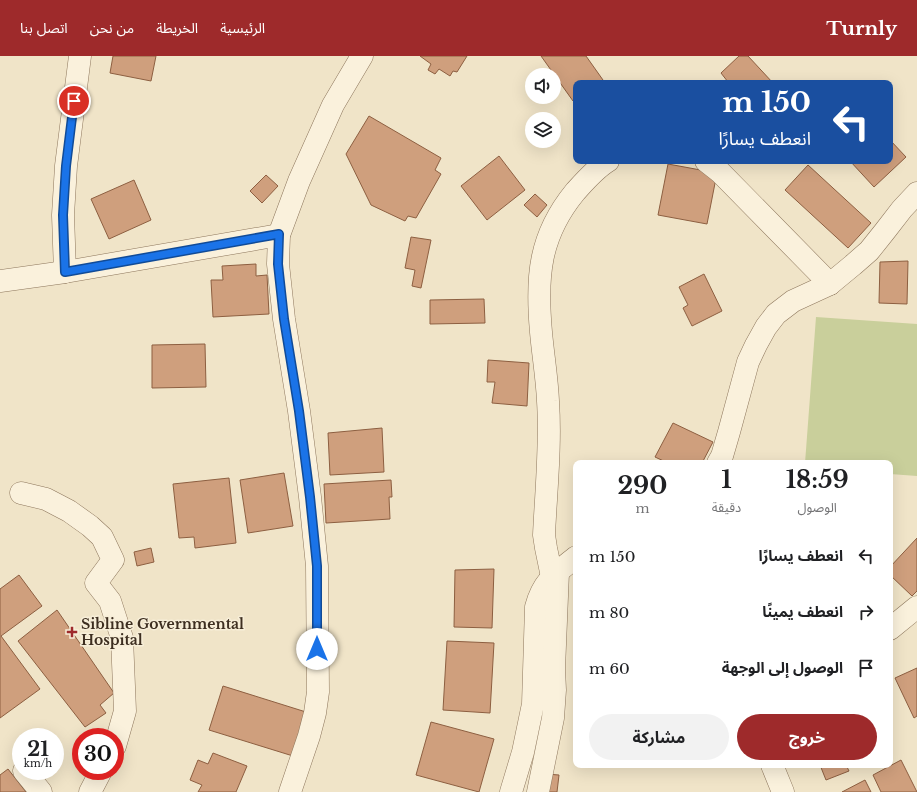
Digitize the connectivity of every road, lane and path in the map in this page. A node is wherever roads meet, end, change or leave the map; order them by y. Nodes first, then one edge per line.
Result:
1 (80, 56) edge
2 (362, 56) edge
3 (603, 164) edge
4 (710, 164) edge
5 (917, 193) edge
6 (279, 234) junction
7 (65, 272) junction
8 (0, 281) edge
9 (830, 284) junction
10 (720, 460) edge
11 (21, 492) dead end
12 (573, 559) edge
13 (555, 574) junction
14 (917, 607) edge
15 (893, 627) edge
16 (120, 728) edge
17 (773, 768) edge
18 (31, 780) edge
19 (97, 780) edge
20 (41, 792) edge
21 (90, 792) edge
22 (290, 792) edge
23 (511, 792) edge
24 (538, 792) edge
25 (784, 792) edge

1 - 7 street
2 - 6 street
3 - 13 street
4 - 9 street
5 - 9 street
6 - 7 street
6 - 22 street
7 - 8 street
9 - 10 street
11 - 16 street
12 - 13 street
13 - 23 street
13 - 24 street
14 - 15 street
17 - 25 street
18 - 20 street
19 - 21 street

